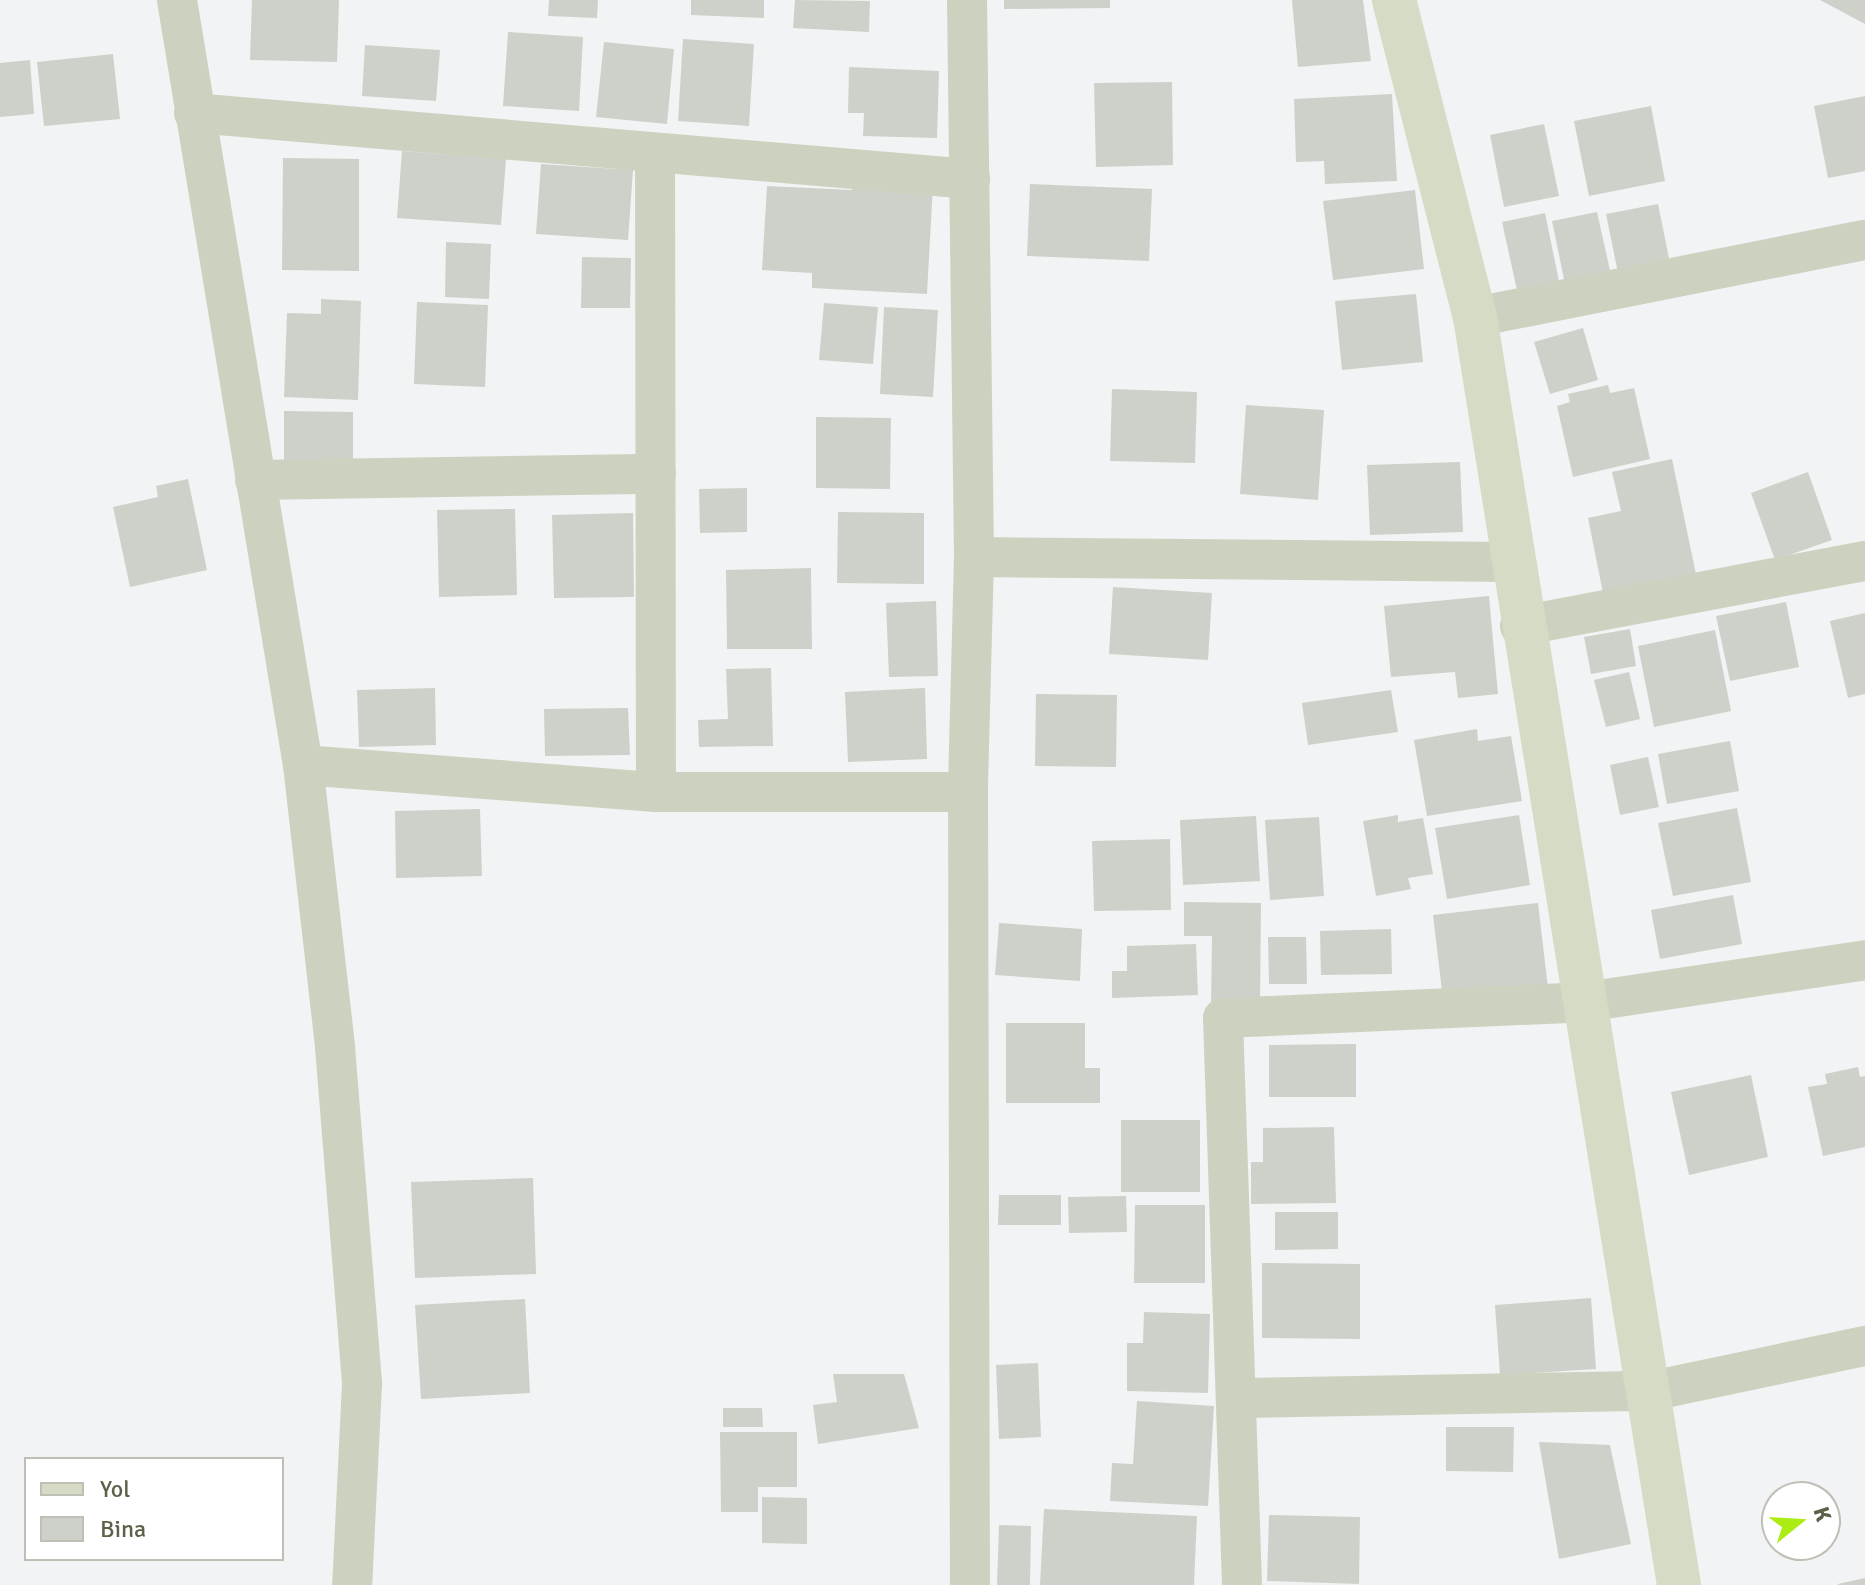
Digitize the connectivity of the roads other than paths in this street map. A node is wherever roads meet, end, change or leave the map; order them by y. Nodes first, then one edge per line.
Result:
1 (177, 0) edge
2 (967, 0) edge
3 (1394, 0) edge
4 (194, 113) junction
5 (655, 153) junction
6 (970, 179) junction
7 (1865, 240) edge
8 (1475, 317) junction
9 (656, 474) junction
10 (255, 480) junction
11 (974, 557) junction
12 (1865, 561) edge
13 (1511, 562) junction
14 (1520, 626) junction
15 (303, 765) junction
16 (656, 792) junction
17 (968, 792) junction
18 (1865, 960) edge
19 (1585, 1002) junction
20 (1865, 1346) edge
21 (1651, 1391) junction
22 (1238, 1398) junction
23 (352, 1585) edge
24 (970, 1585) edge
25 (1242, 1585) edge
26 (1679, 1585) edge

1 - 4 street
2 - 6 street
3 - 8 street
4 - 5 street
4 - 10 street
5 - 6 street
5 - 9 street
6 - 11 street
7 - 8 street
8 - 13 street
9 - 10 street
9 - 16 street
10 - 15 street
11 - 13 street
11 - 17 street
12 - 14 street
13 - 14 street
14 - 19 street
15 - 16 street
15 - 23 street
16 - 17 street
17 - 24 street
18 - 19 street
19 - 21 street
19 - 22 street
20 - 21 street
21 - 22 street
21 - 26 street
22 - 25 street

